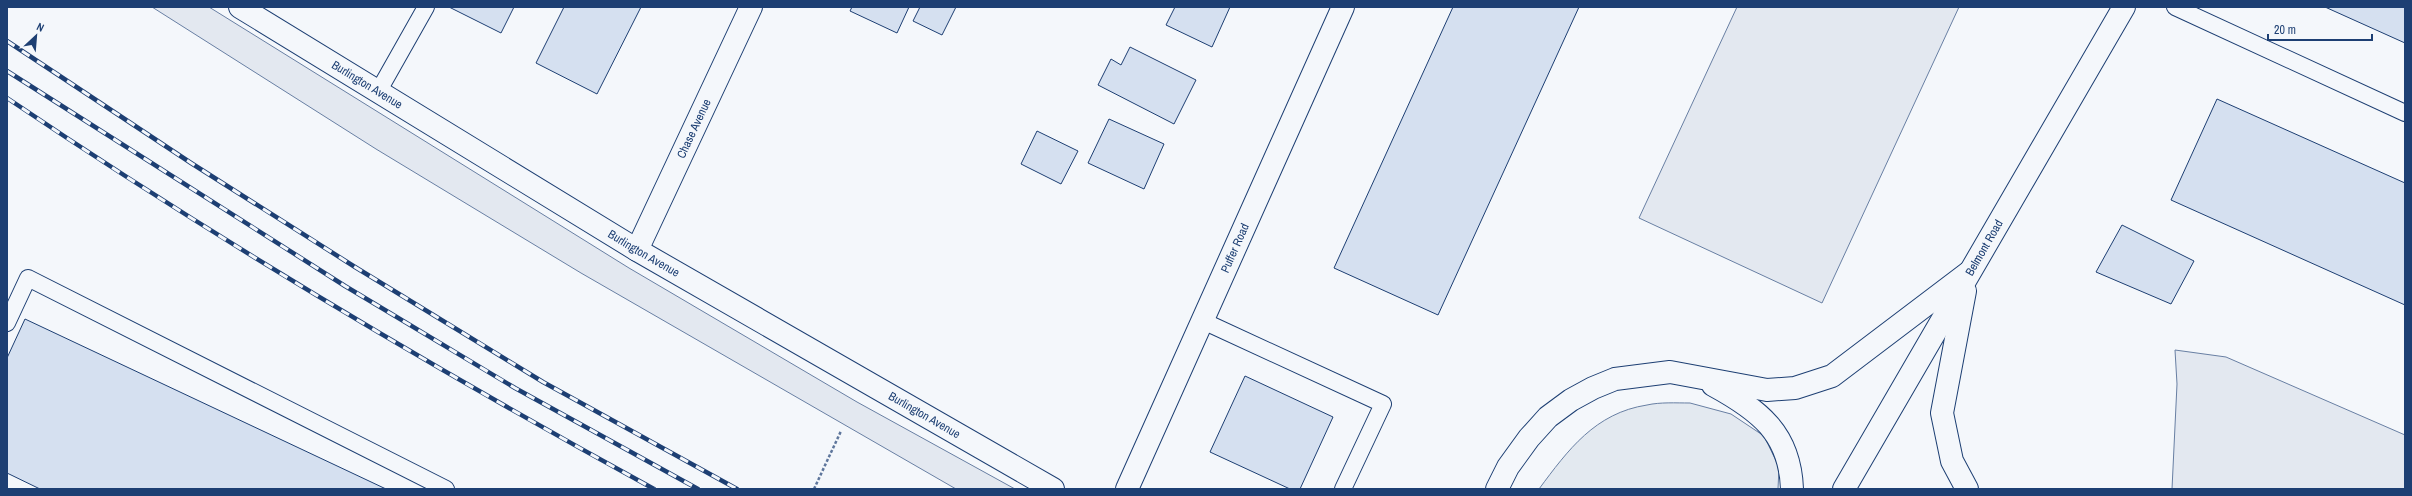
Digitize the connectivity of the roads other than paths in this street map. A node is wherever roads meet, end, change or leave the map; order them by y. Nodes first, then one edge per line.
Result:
1 (240, 7) edge
2 (426, 7) edge
3 (751, 7) edge
4 (1343, 7) edge
5 (2124, 7) edge
6 (2175, 7) edge
7 (378, 92) junction
8 (2405, 113) edge
9 (637, 250) junction
10 (1968, 273) junction
11 (1202, 321) junction
12 (7, 323) edge
13 (1700, 378) junction
14 (420, 483) edge
15 (446, 489) edge
16 (1053, 489) edge
17 (1127, 489) edge
18 (1343, 489) edge
19 (1497, 489) edge
20 (1792, 489) edge
21 (1844, 489) edge
22 (1967, 489) edge

1 - 7 street, Burlington Avenue
2 - 7 lane
3 - 9 street, Chase Avenue
4 - 11 street, Puffer Road
5 - 10 street, Belmont Road
6 - 8 lane
7 - 9 street, Burlington Avenue
9 - 16 street, Burlington Avenue
10 - 13 street
10 - 21 street, Belmont Road
10 - 22 street
11 - 17 street, Puffer Road
11 - 18 lane
12 - 14 lane
13 - 19 street
13 - 20 street
14 - 15 lane

